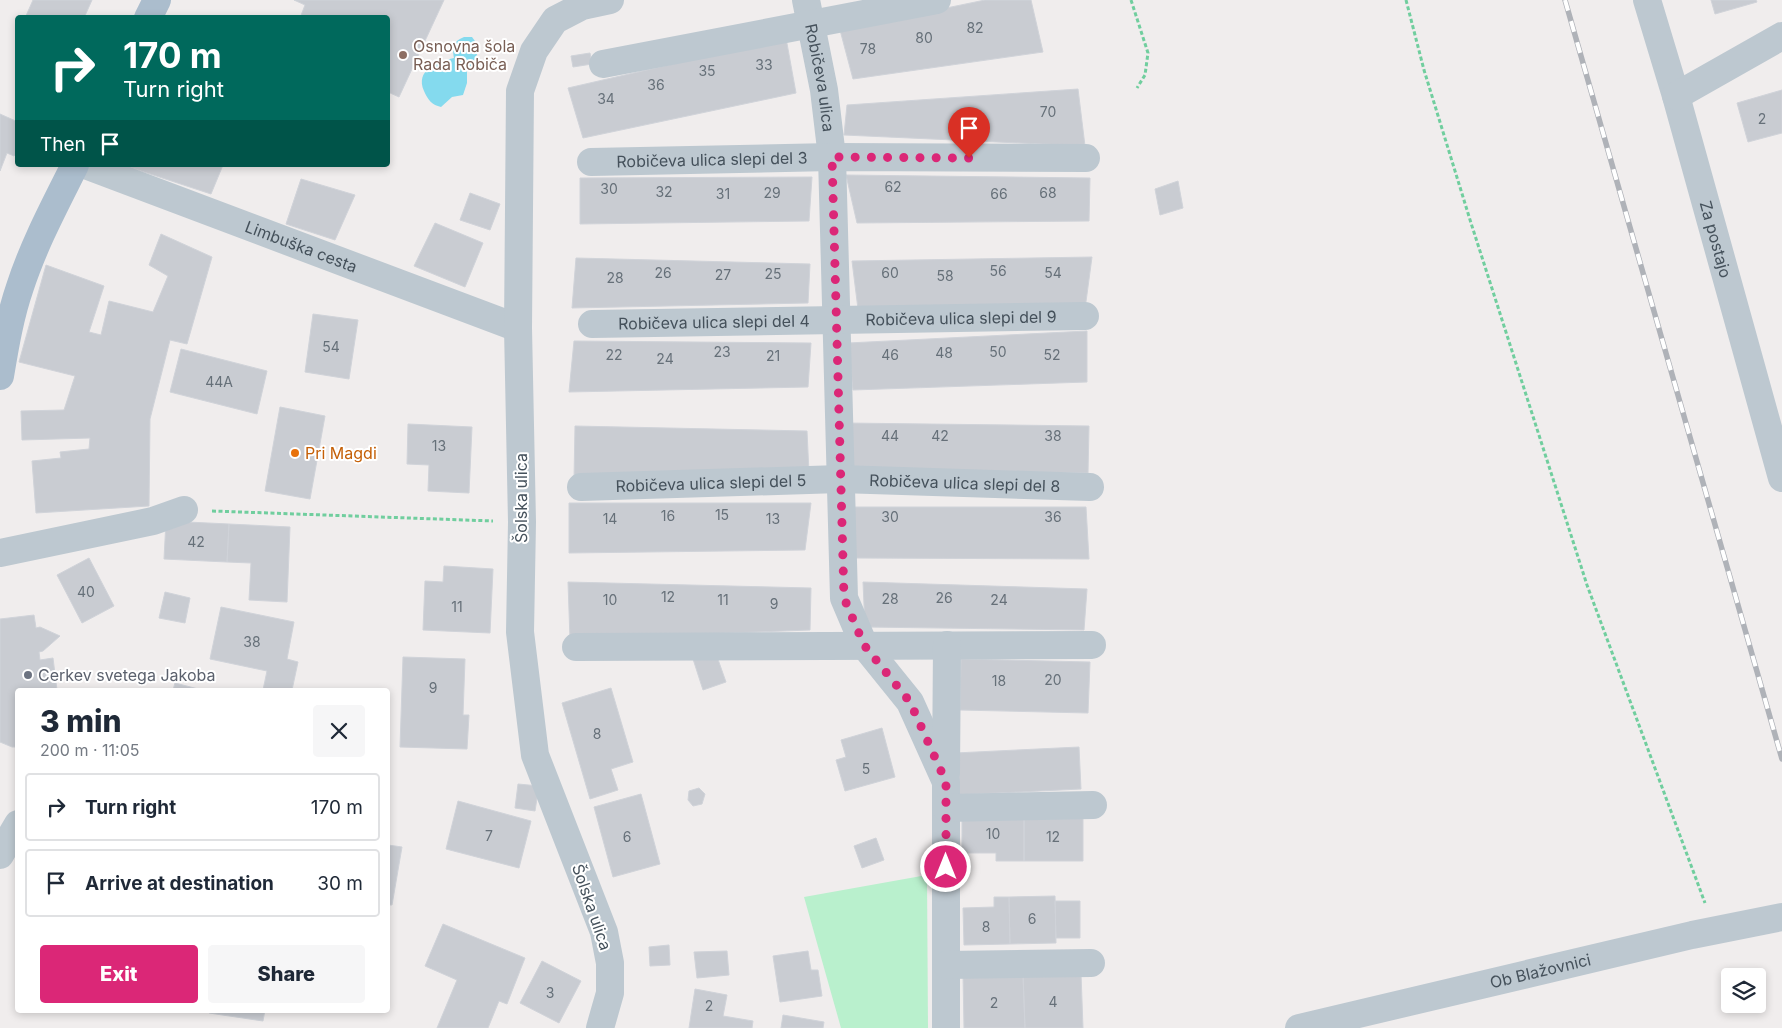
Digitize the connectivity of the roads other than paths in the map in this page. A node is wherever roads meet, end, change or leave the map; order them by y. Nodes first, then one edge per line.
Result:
1 (157, 0) edge
2 (610, 0) edge
3 (937, 0) edge
4 (1647, 0) edge
5 (808, 12) edge
6 (150, 15) edge
7 (1782, 36) edge
8 (603, 64) dead end
9 (1676, 96) junction
10 (832, 157) junction
11 (1086, 158) dead end
12 (591, 162) dead end
13 (74, 167) edge
14 (90, 167) edge
15 (1085, 316) dead end
16 (836, 320) junction
17 (592, 324) dead end
18 (518, 328) junction
19 (3, 338) edge
20 (0, 376) edge
21 (1782, 478) edge
22 (840, 479) junction
23 (581, 487) dead end
24 (1090, 487) dead end
25 (184, 510) road end
26 (0, 553) edge
27 (864, 645) junction
28 (947, 645) junction
29 (1092, 645) dead end
30 (576, 647) dead end
31 (946, 795) junction
32 (1093, 805) dead end
33 (15, 829) edge
34 (0, 855) edge
35 (1782, 917) edge
36 (1091, 963) dead end
37 (947, 965) junction
38 (600, 1028) edge
39 (946, 1028) edge
40 (1299, 1028) edge

1 - 6 main road
2 - 18 street, Šolska ulica
3 - 5 street
4 - 9 street, Za postajo
5 - 8 street
5 - 10 street, Robičeva ulica
7 - 9 street
9 - 21 street, Za postajo
10 - 11 street, Robičeva ulica slepi del 3
10 - 12 street, Robičeva ulica slepi del 3
10 - 16 street, Robičeva ulica
13 - 19 main road
14 - 18 street, Limbuška cesta
15 - 16 street, Robičeva ulica slepi del 9
16 - 17 street, Robičeva ulica slepi del 4
16 - 22 street, Robičeva ulica
18 - 38 street, Šolska ulica
19 - 20 main road
22 - 23 street, Robičeva ulica slepi del 5
22 - 24 street, Robičeva ulica slepi del 8
22 - 27 street, Robičeva ulica
25 - 26 street
27 - 28 street
27 - 30 street
27 - 31 street, Robičeva ulica
28 - 29 street
28 - 31 street
31 - 32 street
31 - 37 street, Robičeva ulica
33 - 34 street
35 - 40 street, Ob Blažovnici
36 - 37 street
37 - 39 street, Robičeva ulica

